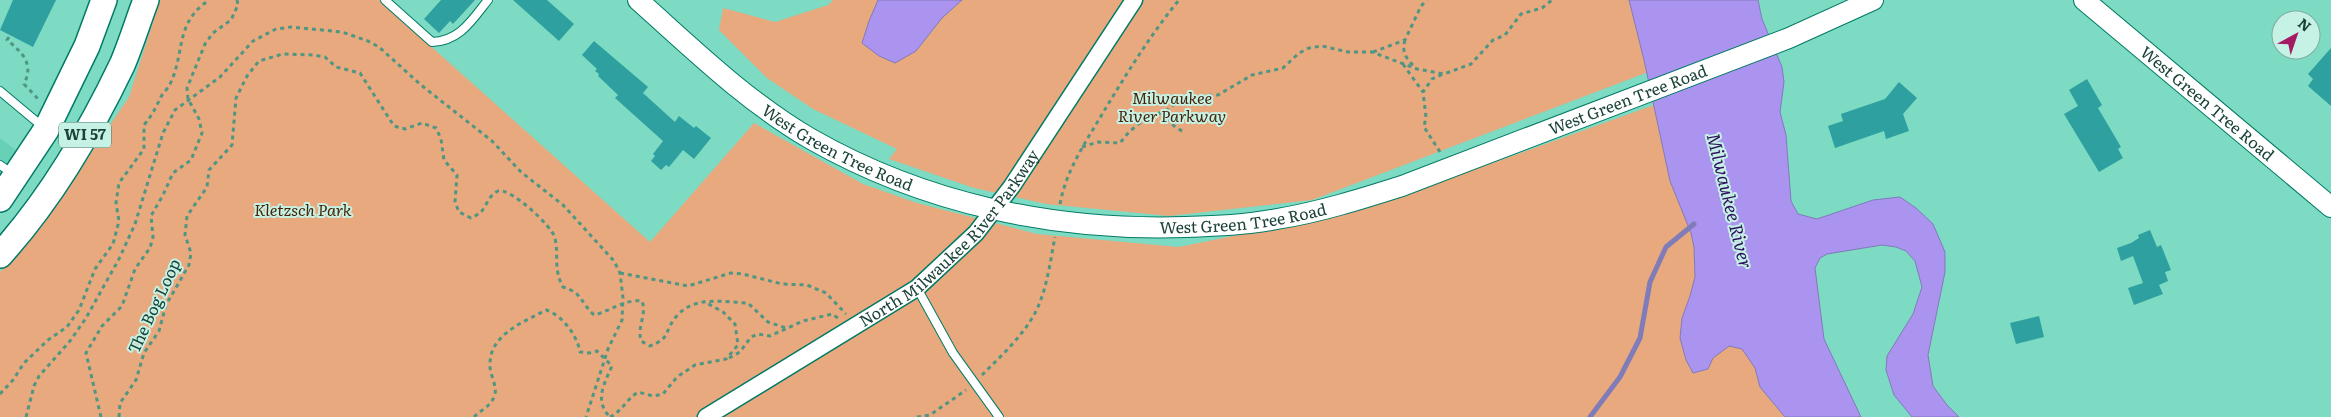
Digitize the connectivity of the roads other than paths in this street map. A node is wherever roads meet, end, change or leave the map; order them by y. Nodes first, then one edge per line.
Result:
1 (104, 0) edge
2 (146, 0) edge
3 (385, 0) edge
4 (488, 0) edge
5 (638, 0) edge
6 (1134, 0) edge
7 (1873, 0) edge
8 (2084, 0) edge
9 (0, 91) edge
10 (46, 130) junction
11 (8, 171) edge
12 (0, 199) edge
13 (2331, 207) edge
14 (995, 210) junction
15 (0, 255) edge
16 (917, 288) junction
17 (706, 417) edge
18 (999, 417) edge

1 - 10 main road, WI 57
2 - 15 main road, WI 57
3 - 4 lane
5 - 14 street, West Green Tree Road
6 - 14 street, North Milwaukee River Parkway
7 - 14 street, West Green Tree Road
8 - 13 street, West Green Tree Road
9 - 10 lane
10 - 11 main road, WI 57
11 - 12 main road, WI 57
14 - 16 street, North Milwaukee River Parkway
16 - 17 street, North Milwaukee River Parkway
16 - 18 lane

